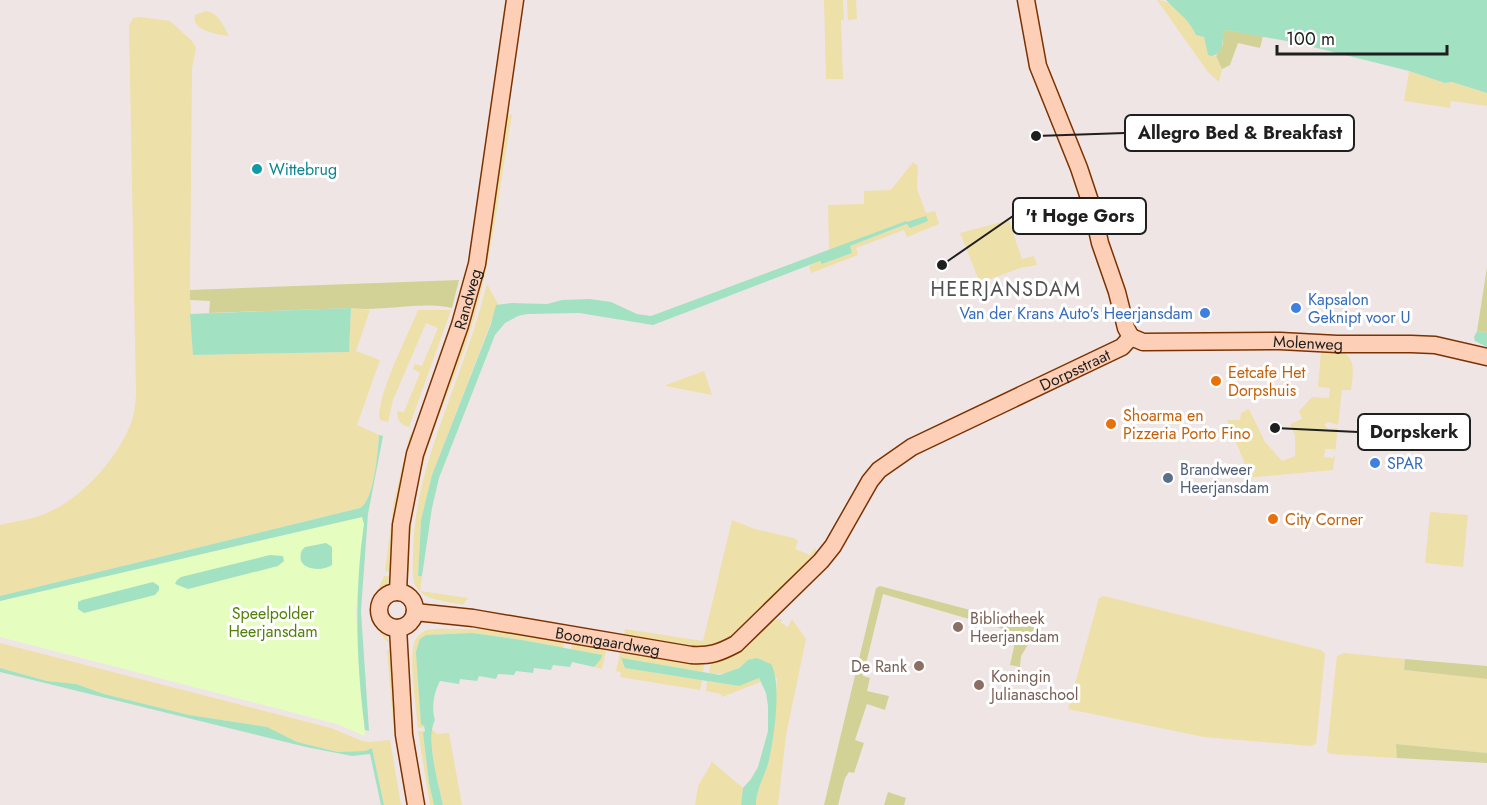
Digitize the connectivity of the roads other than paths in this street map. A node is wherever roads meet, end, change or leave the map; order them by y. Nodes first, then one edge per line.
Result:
1 (515, 0) edge
2 (1026, 0) edge
3 (1131, 337) junction
4 (1487, 357) edge
5 (398, 592) junction
6 (782, 600) joint
7 (415, 612) junction
8 (398, 628) junction
9 (416, 805) edge

1 - 5 main road, Randweg
2 - 3 main road
3 - 4 main road, Molenweg
3 - 6 main road, Dorpsstraat
5 - 7 main road
5 - 8 main road
6 - 7 main road, Boomgaardweg
7 - 8 main road
8 - 9 main road

